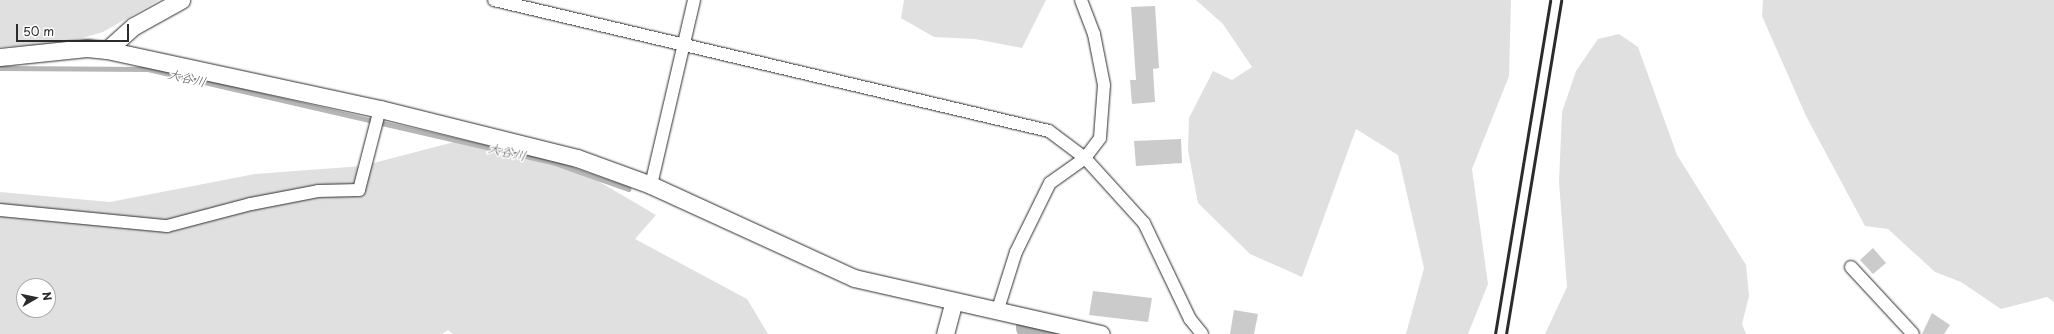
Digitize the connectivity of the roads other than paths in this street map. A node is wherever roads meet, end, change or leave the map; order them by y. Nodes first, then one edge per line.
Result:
1 (181, 0) edge
2 (494, 0) edge
3 (694, 0) edge
4 (1081, 0) edge
5 (682, 44) junction
6 (107, 50) junction
7 (0, 57) edge
8 (380, 109) junction
9 (1085, 158) junction
10 (651, 185) junction
11 (0, 210) edge
12 (1851, 267) dead end
13 (954, 301) junction
14 (998, 309) junction
15 (945, 334) edge
16 (1101, 334) edge
17 (1202, 334) edge
18 (1913, 334) edge

1 - 6 street
2 - 5 street
3 - 5 street
4 - 9 street
5 - 9 street
5 - 10 street
6 - 7 street
6 - 8 street
8 - 10 street
8 - 11 street
9 - 14 street
9 - 17 street
10 - 13 street
12 - 18 street
13 - 14 street
13 - 15 street
14 - 16 street

